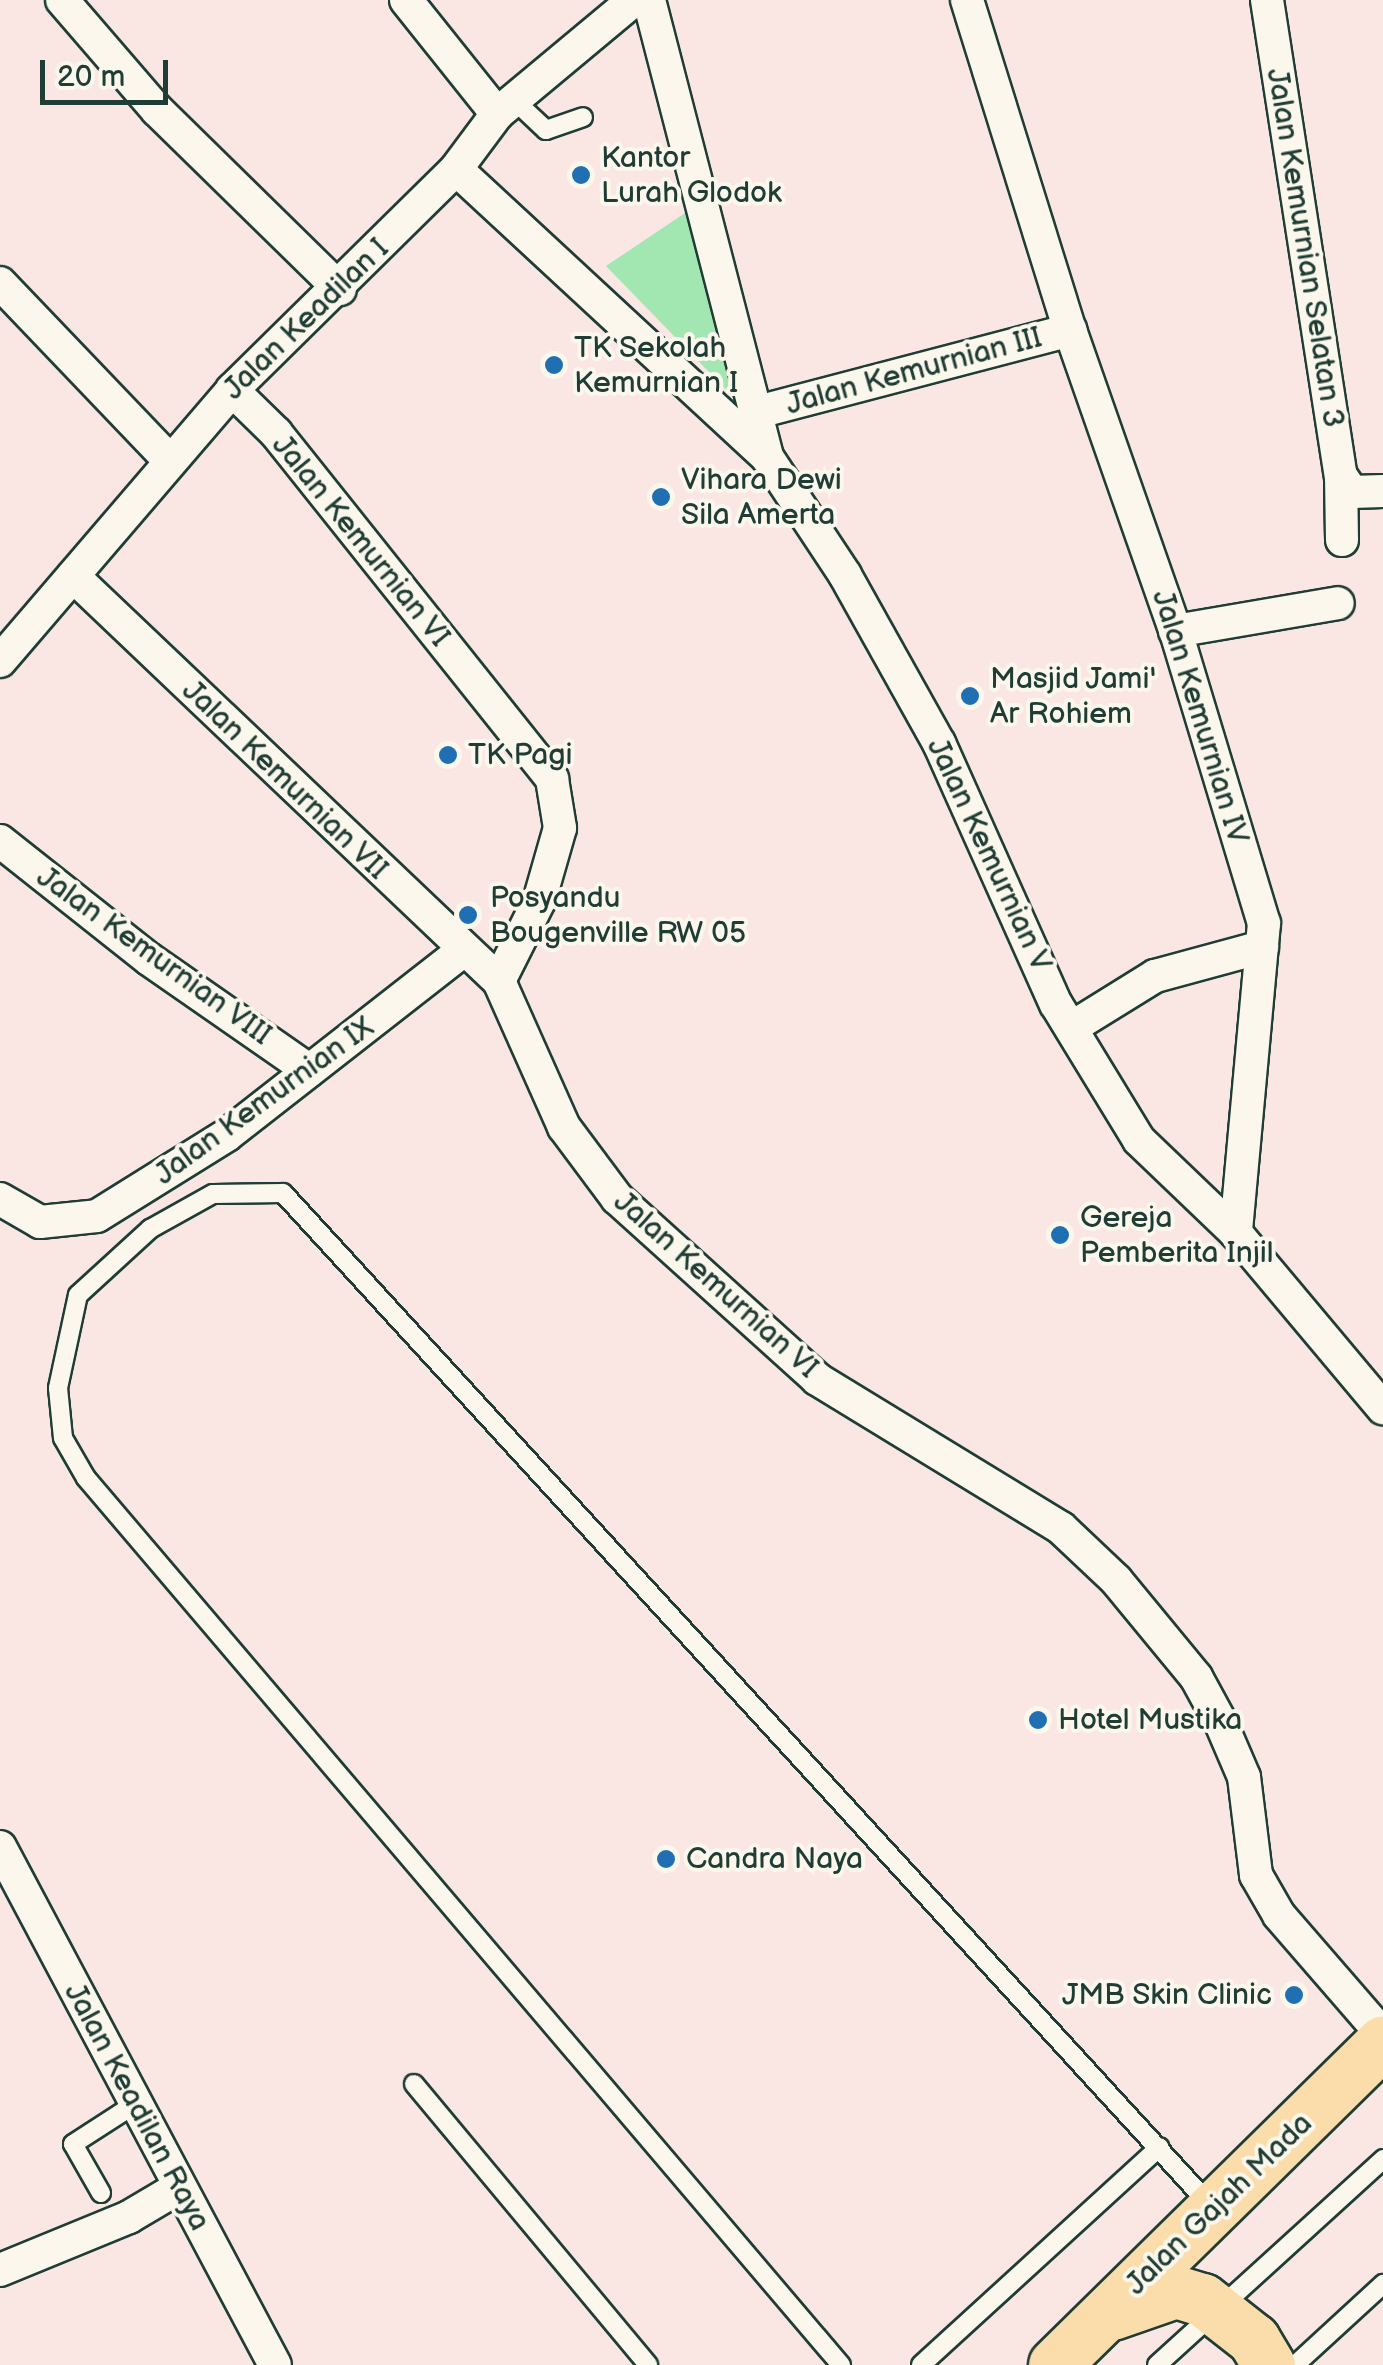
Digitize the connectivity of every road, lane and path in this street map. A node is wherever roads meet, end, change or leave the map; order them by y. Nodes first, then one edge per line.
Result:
1 (62, 0) edge
2 (406, 0) edge
3 (634, 0) edge
4 (650, 0) edge
5 (966, 0) edge
6 (1267, 0) edge
7 (505, 107) junction
8 (583, 117) dead end
9 (456, 169) junction
10 (0, 283) edge
11 (340, 290) junction
12 (1070, 330) junction
13 (232, 390) junction
14 (758, 412) junction
15 (767, 457) junction
16 (167, 458) junction
17 (1359, 486) edge
18 (1342, 540) dead end
19 (73, 576) junction
20 (1338, 603) dead end
21 (1175, 631) junction
22 (0, 661) edge
23 (0, 841) edge
24 (1262, 947) junction
25 (461, 952) junction
26 (499, 981) junction
27 (1071, 1028) junction
28 (309, 1070) junction
29 (0, 1199) edge
30 (1236, 1233) junction
31 (1383, 1408) edge
32 (0, 1848) edge
33 (1383, 2034) edge
34 (1383, 2043) edge
35 (414, 2084) dead end
36 (134, 2104) junction
37 (1160, 2148) junction
38 (1383, 2159) edge
39 (178, 2188) junction
40 (101, 2193) dead end
41 (1214, 2209) junction
42 (0, 2270) edge
43 (1383, 2284) edge
44 (1217, 2308) junction
45 (1098, 2322) junction
46 (275, 2365) edge
47 (648, 2365) edge
48 (841, 2365) edge
49 (921, 2365) edge
50 (1055, 2365) edge
51 (1157, 2365) edge
52 (1269, 2365) edge
53 (1295, 2365) edge

1 - 11 street
2 - 7 street
3 - 7 street, Jalan Keadilan I
4 - 14 street, Jalan Kemurnian V
5 - 12 street, Jalan Kemurnian IV
6 - 17 street, Jalan Kemurnian Selatan 3
7 - 8 lane
7 - 9 street, Jalan Keadilan I
9 - 11 street, Jalan Keadilan I
9 - 15 street, Jalan Kemurnian V
10 - 16 street
11 - 13 street, Jalan Keadilan I
12 - 14 street, Jalan Kemurnian III
12 - 21 street, Jalan Kemurnian IV
13 - 16 street, Jalan Keadilan I
13 - 26 street, Jalan Kemurnian VI
14 - 15 street, Jalan Kemurnian V
15 - 27 street, Jalan Kemurnian V
16 - 19 street, Jalan Keadilan I
17 - 18 street, Jalan Kemurnian Selatan 3
19 - 22 street, Jalan Keadilan I
19 - 25 street, Jalan Kemurnian VII
20 - 21 street
21 - 24 street, Jalan Kemurnian IV
23 - 28 street, Jalan Kemurnian VIII
24 - 27 street
24 - 30 street, Jalan Kemurnian IV
25 - 26 street, Jalan Kemurnian VII
25 - 28 street, Jalan Kemurnian IX
26 - 33 street, Jalan Kemurnian VI
27 - 30 street, Jalan Kemurnian V
28 - 29 street, Jalan Kemurnian IX
30 - 31 street
32 - 36 street, Jalan Keadilan Raya
34 - 41 main road, Jalan Gajah Mada
35 - 47 lane
36 - 39 street, Jalan Keadilan Raya
36 - 40 lane
37 - 41 lane
37 - 48 lane
37 - 49 lane
38 - 44 lane
39 - 42 street
39 - 46 street, Jalan Keadilan Raya
41 - 45 main road, Jalan Gajah Mada
43 - 53 lane
44 - 45 main road
44 - 51 lane
44 - 52 main road
45 - 50 main road, Jalan Gajah Mada

